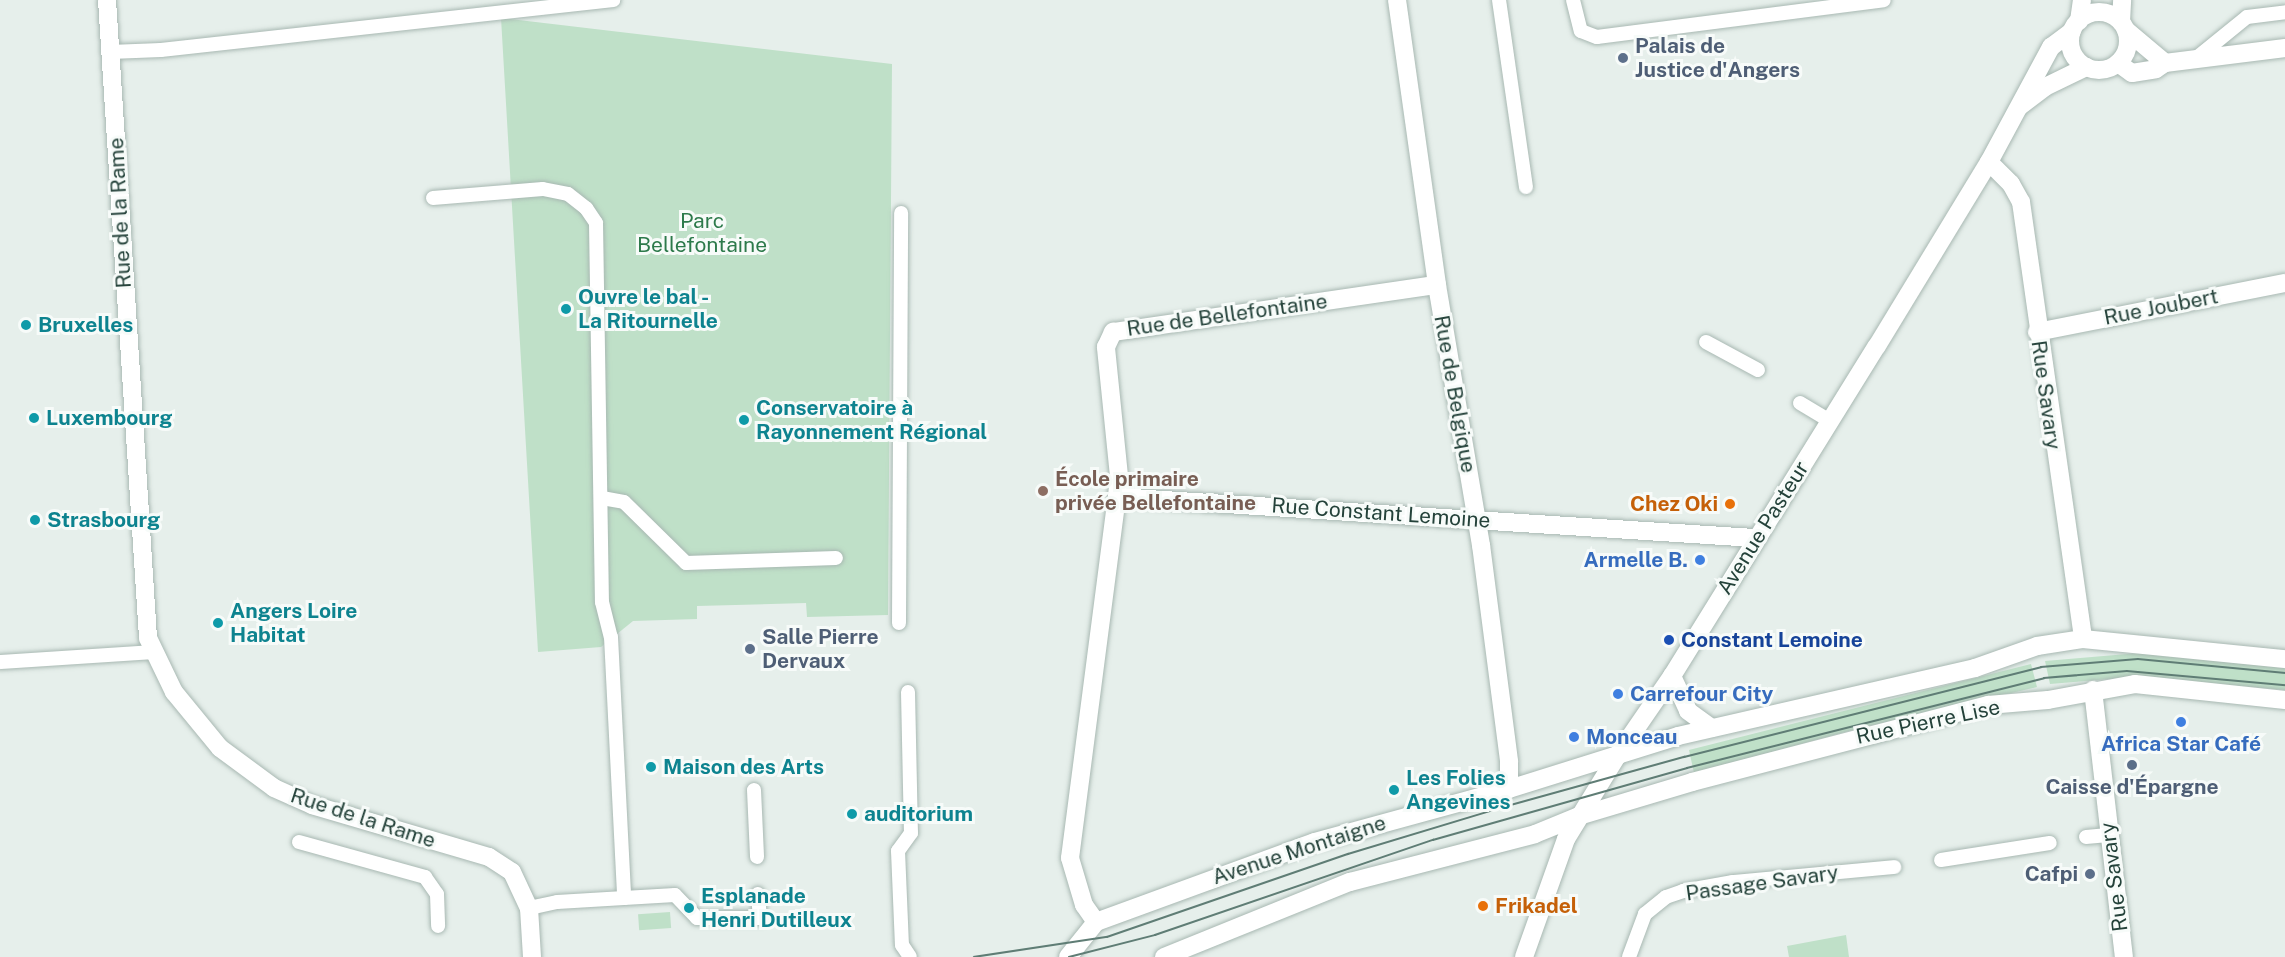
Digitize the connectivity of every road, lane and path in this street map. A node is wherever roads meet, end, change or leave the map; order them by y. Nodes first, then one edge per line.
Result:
1 (107, 0) edge
2 (613, 0) edge
3 (1397, 0) edge
4 (1499, 0) edge
5 (1573, 0) edge
6 (1884, 0) edge
7 (2082, 0) edge
8 (2122, 0) edge
9 (2285, 12) edge
10 (2075, 26) junction
11 (2124, 26) junction
12 (2285, 48) edge
13 (110, 52) junction
14 (2194, 60) junction
15 (2118, 63) junction
16 (2165, 63) junction
17 (2086, 67) junction
18 (2020, 106) junction
19 (1989, 162) junction
20 (1526, 187) dead end
21 (434, 198) dead end
22 (901, 213) dead end
23 (2285, 283) edge
24 (1437, 285) junction
25 (2037, 332) junction
26 (1706, 342) dead end
27 (1758, 370) dead end
28 (1800, 404) dead end
29 (1830, 421) junction
30 (1117, 497) junction
31 (602, 498) junction
32 (1476, 519) junction
33 (1755, 538) junction
34 (836, 558) dead end
35 (899, 623) dead end
36 (2083, 639) junction
37 (154, 652) junction
38 (2285, 659) edge
39 (0, 662) edge
40 (1672, 676) junction
41 (2093, 690) junction
42 (908, 692) dead end
43 (2285, 700) edge
44 (1711, 728) junction
45 (1617, 756) junction
46 (1509, 789) junction
47 (754, 790) dead end
48 (1579, 816) junction
49 (2108, 835) junction
50 (2086, 837) dead end
51 (299, 842) dead end
52 (2050, 843) dead end
53 (757, 857) dead end
54 (1941, 860) dead end
55 (1894, 867) dead end
56 (758, 894) dead end
57 (624, 898) junction
58 (530, 908) junction
59 (1096, 922) junction
60 (438, 926) dead end
61 (532, 957) edge
62 (910, 957) edge
63 (1068, 957) edge
64 (1164, 957) edge
65 (1524, 957) edge
66 (1629, 957) edge
67 (2124, 957) edge

1 - 13 street, Rue de la Rame
2 - 13 lane
3 - 24 street, Rue de Belgique
4 - 20 lane
5 - 6 lane
7 - 10 street
8 - 11 street
9 - 14 lane
10 - 11 street
10 - 17 street
10 - 18 street, Avenue Pasteur
11 - 15 street
11 - 16 street
12 - 14 street
13 - 37 street, Rue de la Rame
14 - 16 street
15 - 16 street
15 - 17 street
17 - 18 street, Avenue Pasteur
18 - 19 street, Avenue Pasteur
19 - 25 street, Rue Savary
19 - 29 street, Avenue Pasteur
21 - 31 lane
22 - 35 lane
23 - 25 street, Rue Joubert
24 - 30 street, Rue de Bellefontaine
24 - 32 street, Rue de Belgique
25 - 36 street, Rue Savary
26 - 27 lane
28 - 29 lane
29 - 33 street, Avenue Pasteur
30 - 32 street, Rue Constant Lemoine
30 - 59 street
31 - 34 lane
31 - 57 lane
32 - 33 street, Rue Constant Lemoine
32 - 46 street, Rue de Belgique
33 - 40 street, Avenue Pasteur
36 - 38 street, Rue Pierre Lise
36 - 44 street, Rue Pierre Lise
37 - 39 lane
37 - 58 street, Rue de la Rame
40 - 44 street
40 - 45 street, Avenue Pasteur
41 - 43 street, Rue Pierre Lise
41 - 48 street, Rue Pierre Lise
41 - 49 street, Rue Savary
42 - 62 lane
44 - 45 street, Rue Pierre Lise
45 - 46 street, Avenue Montaigne
45 - 48 street, Avenue Pasteur
46 - 59 street, Avenue Montaigne
47 - 53 lane
48 - 64 street
48 - 65 street, Avenue Pasteur
49 - 50 lane
49 - 67 street, Rue Savary
51 - 60 lane
52 - 54 lane
55 - 66 lane, Passage Savary
56 - 57 lane
57 - 58 lane
58 - 61 street, Rue de la Rame
59 - 63 street

